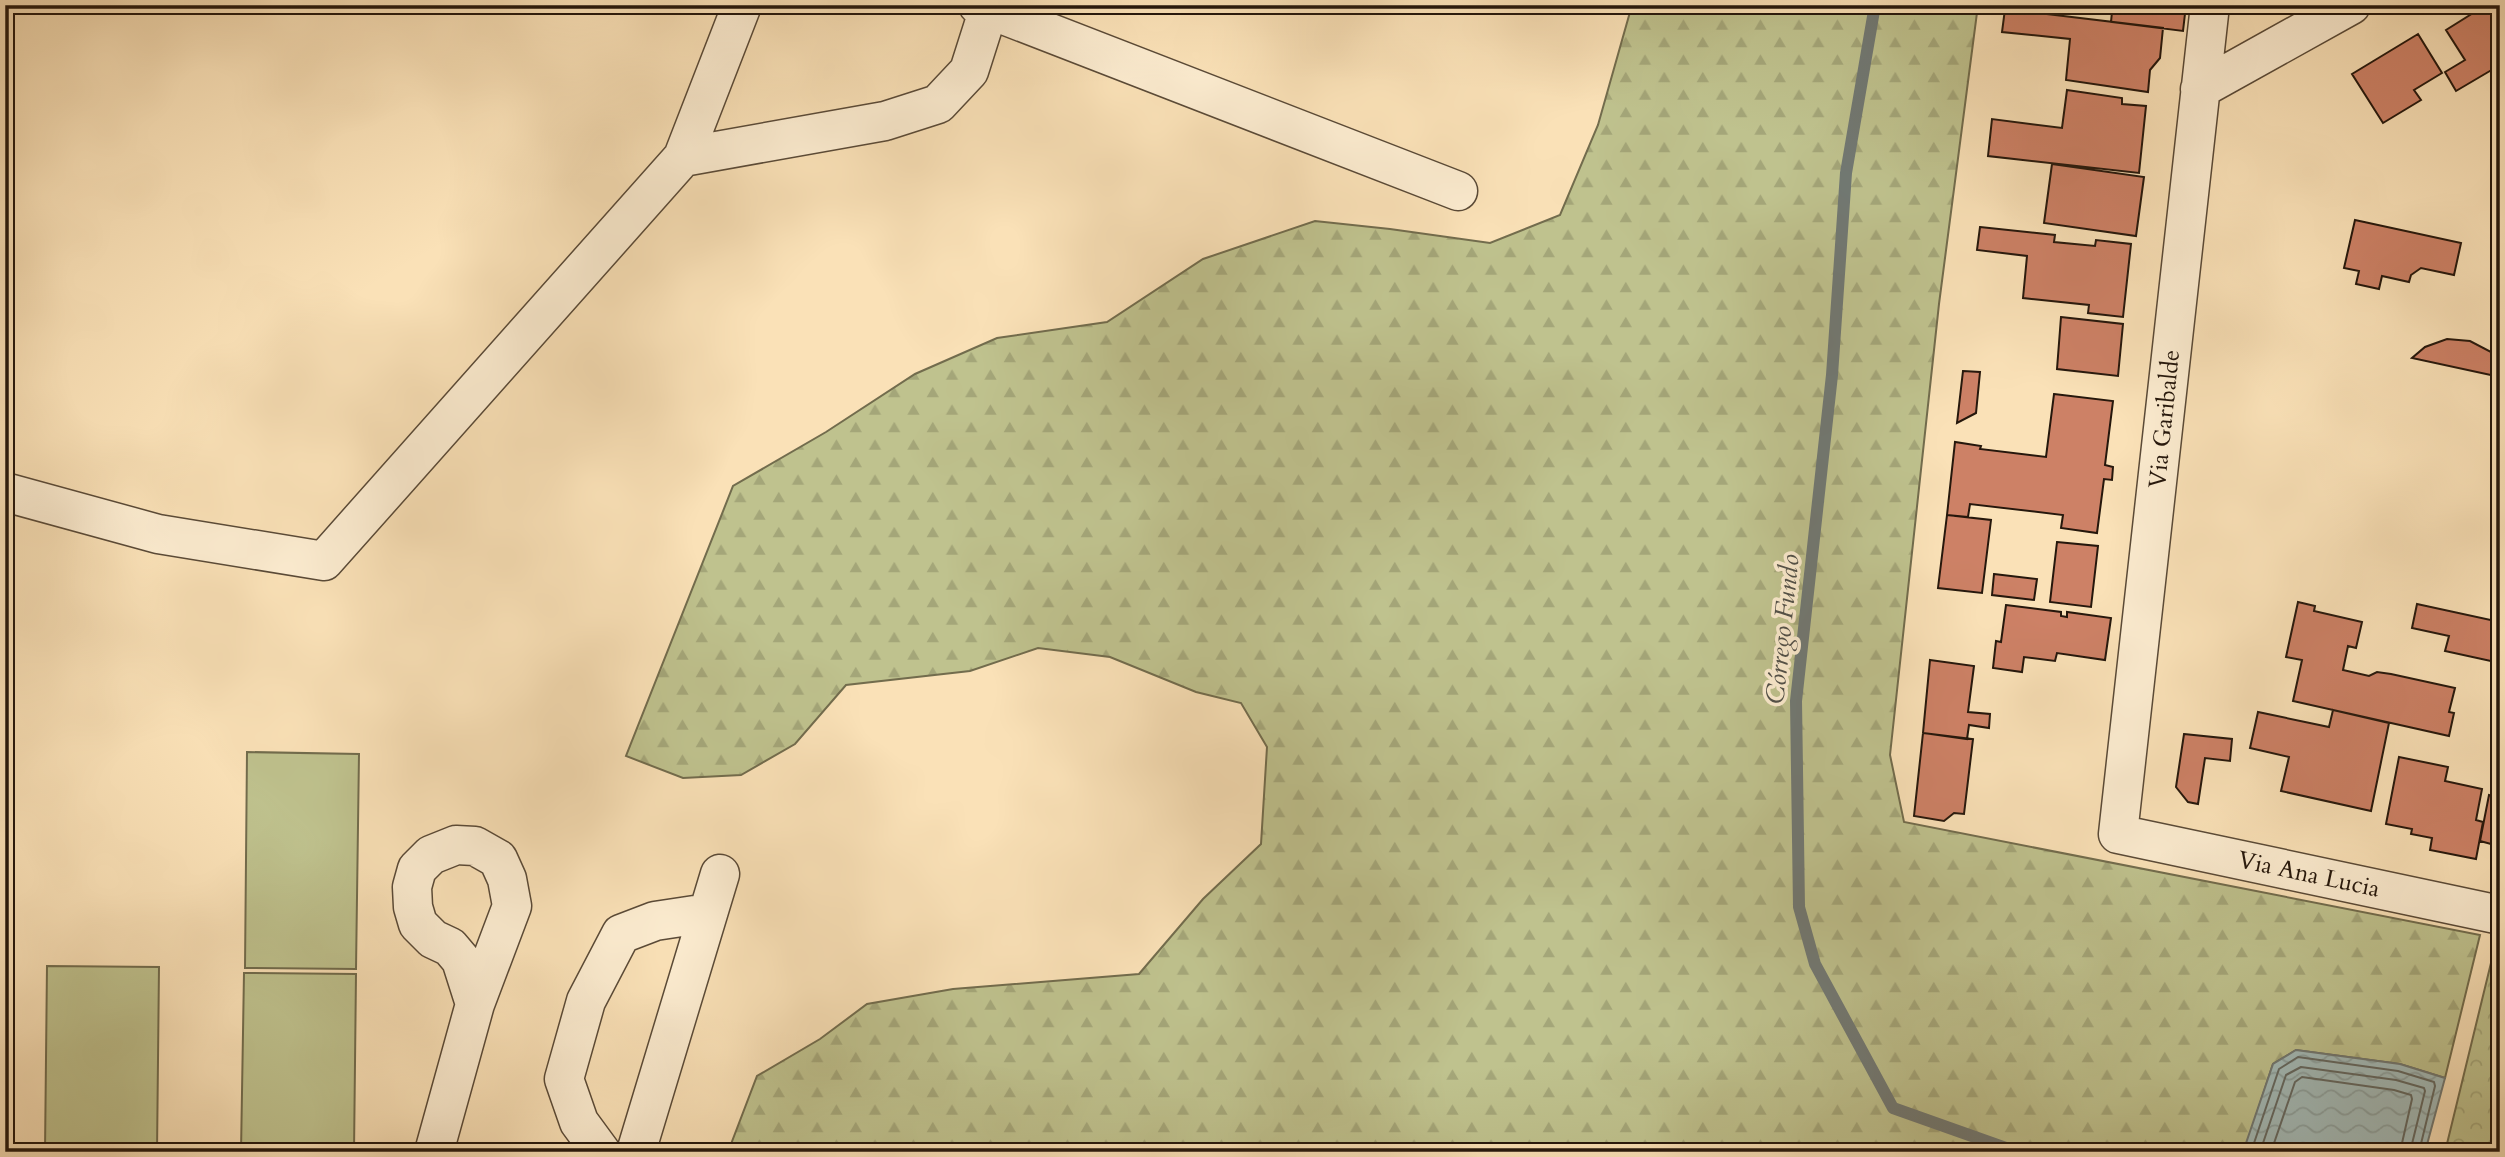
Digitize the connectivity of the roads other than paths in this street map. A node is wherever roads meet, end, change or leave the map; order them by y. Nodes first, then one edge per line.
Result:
1 (742, 5) edge
2 (2210, 5) edge
3 (2351, 5) edge
4 (985, 7) edge
5 (2200, 89) junction
6 (683, 157) junction
7 (1458, 191) dead end
8 (5, 492) edge
9 (2118, 834) joint
10 (720, 874) dead end
11 (708, 913) junction
12 (2500, 915) edge
13 (475, 1004) dead end
14 (434, 1152) edge
15 (601, 1152) edge
16 (636, 1152) edge

1 - 6 street
2 - 5 street, Via Garibalde
3 - 5 street
4 - 6 street
4 - 7 street
5 - 9 street, Via Garibalde
6 - 8 street
9 - 12 street, Via Ana Lucia
10 - 11 street
11 - 15 street
11 - 16 street
13 - 14 street

